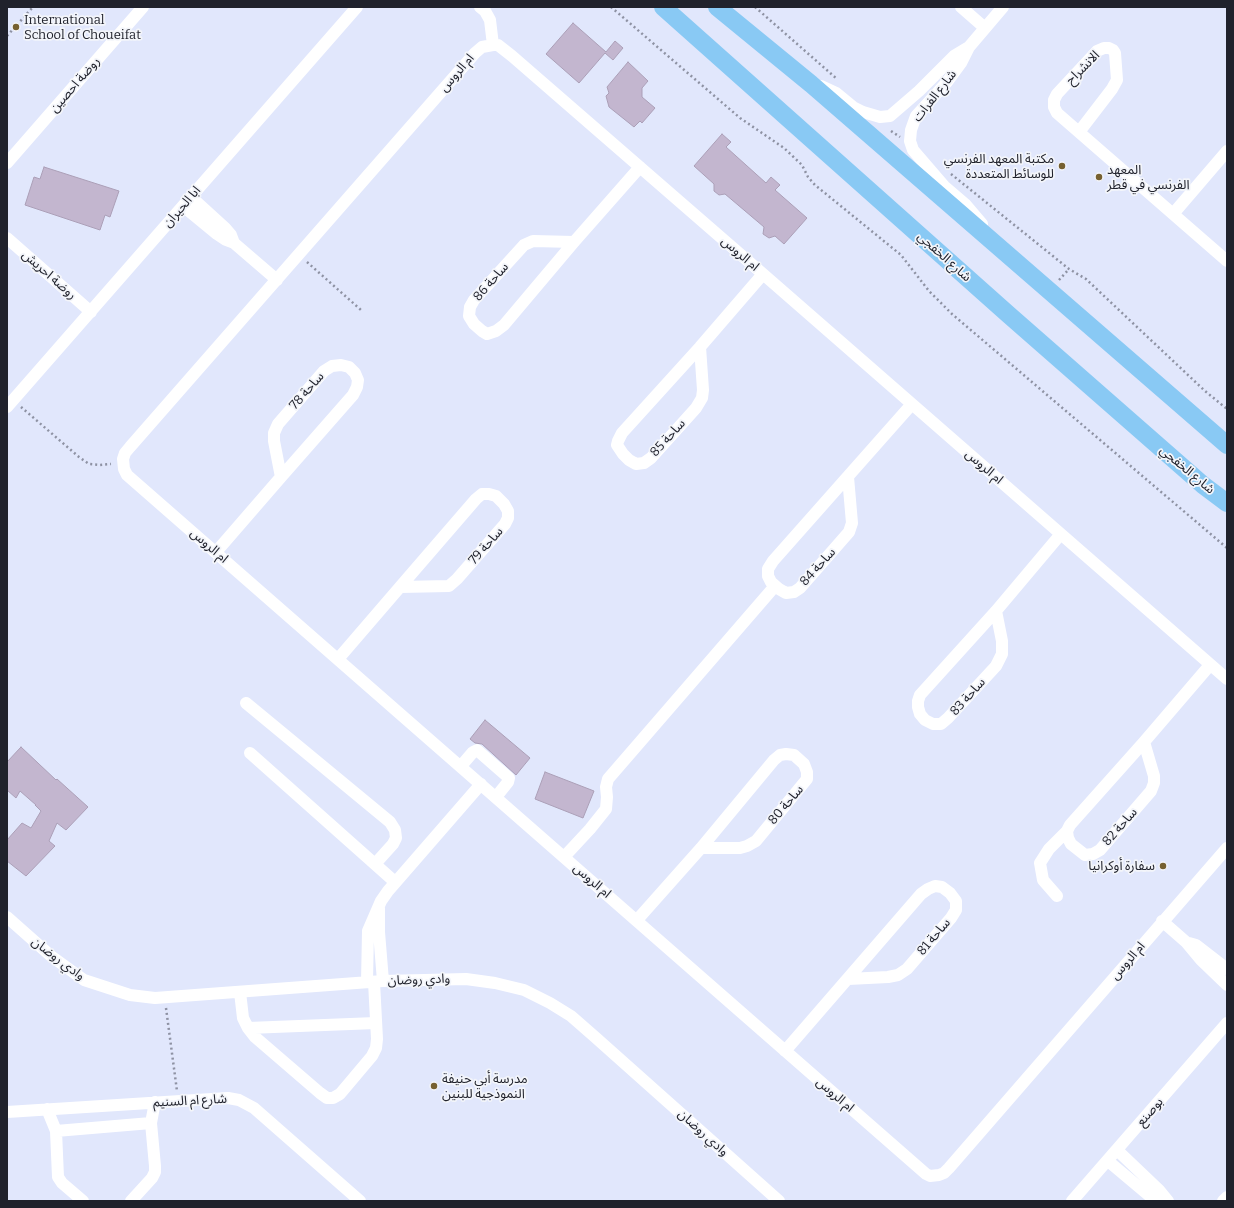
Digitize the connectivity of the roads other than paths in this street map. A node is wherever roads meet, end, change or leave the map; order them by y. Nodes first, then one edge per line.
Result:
1 (143, 7) edge
2 (357, 7) edge
3 (480, 7) edge
4 (663, 7) edge
5 (717, 7) edge
6 (961, 7) edge
7 (1003, 7) edge
8 (985, 28) junction
9 (493, 45) junction
10 (969, 47) junction
11 (811, 84) junction
12 (1079, 132) junction
13 (1227, 150) edge
14 (7, 163) edge
15 (640, 168) junction
16 (187, 202) junction
17 (1173, 214) junction
18 (7, 238) edge
19 (989, 238) junction
20 (574, 242) junction
21 (1227, 261) edge
22 (762, 274) junction
23 (277, 280) junction
24 (91, 312) junction
25 (700, 347) junction
26 (10, 404) edge
27 (912, 404) junction
28 (1227, 445) edge
29 (281, 477) junction
30 (848, 477) junction
31 (1227, 503) edge
32 (1060, 535) junction
33 (216, 552) junction
34 (775, 586) junction
35 (400, 587) junction
36 (996, 611) junction
37 (338, 659) junction
38 (1210, 665) junction
39 (1227, 679) edge
40 (246, 703) dead end
41 (1144, 742) junction
42 (250, 753) dead end
43 (461, 766) junction
44 (481, 784) junction
45 (496, 797) junction
46 (1068, 831) junction
47 (701, 848) junction
48 (1227, 848) edge
49 (564, 857) junction
50 (375, 864) junction
51 (395, 882) junction
52 (1057, 896) dead end
53 (379, 906) junction
54 (7, 917) edge
55 (637, 920) junction
56 (1162, 921) junction
57 (1186, 942) junction
58 (1227, 969) edge
59 (848, 979) junction
60 (374, 982) junction
61 (1227, 985) edge
62 (240, 992) junction
63 (376, 1022) junction
64 (1227, 1023) edge
65 (248, 1028) junction
66 (784, 1051) junction
67 (155, 1102) junction
68 (47, 1109) junction
69 (7, 1112) edge
70 (151, 1123) junction
71 (56, 1131) junction
72 (1117, 1150) junction
73 (1108, 1160) junction
74 (1227, 1197) edge
75 (83, 1201) edge
76 (130, 1201) edge
77 (360, 1201) edge
78 (779, 1201) edge
79 (1072, 1201) edge
80 (1159, 1201) edge
81 (1168, 1201) edge
82 (1223, 1201) edge

1 - 14 street, روضة احصين
2 - 16 street, ابا الحيران
3 - 9 street
4 - 31 highway, شارع الخفجي
5 - 11 highway
6 - 8 street
7 - 8 street, شارع الفرات
8 - 10 street, شارع الفرات
9 - 15 street, ام الروس
9 - 23 street, ام الروس
10 - 11 street, شارع الفرات
10 - 19 street, شارع الفرات
11 - 19 highway
12 - 12 street, الانشراح
12 - 17 street, الانشراح
13 - 17 street
15 - 20 street, ساحة 86
15 - 22 street, ام الروس
16 - 23 street
16 - 24 street, ابا الحيران
17 - 21 street, الانشراح
18 - 24 street, روضة احريش
19 - 28 highway
20 - 20 street, ساحة 86
22 - 25 street, ساحة 85
22 - 27 street, ام الروس
23 - 33 street, ام الروس
24 - 26 street, ابا الحيران
25 - 25 street, ساحة 85
27 - 30 street
27 - 32 street, ام الروس
29 - 29 street, ساحة 78
29 - 33 street, ساحة 78
30 - 34 street
30 - 34 street, ساحة 84
32 - 36 street, ساحة 83
32 - 38 street, ام الروس
33 - 37 street, ام الروس
34 - 49 street
35 - 35 street, ساحة 79
35 - 37 street, ساحة 79
36 - 36 street, ساحة 83
37 - 43 street, ام الروس
38 - 39 street, ام الروس
38 - 41 street
40 - 50 street
41 - 46 street
41 - 46 street, ساحة 82
42 - 50 street
43 - 44 street, ام الروس
43 - 45 street
44 - 45 street, ام الروس
44 - 51 street
45 - 49 street, ام الروس
46 - 52 street
47 - 47 street, ساحة 80
47 - 55 street, ساحة 80
48 - 56 street, ام الروس
49 - 55 street, ام الروس
50 - 51 street
51 - 53 street
53 - 60 street
53 - 60 street
54 - 62 street, وادي روضان
55 - 66 street, ام الروس
56 - 57 street
56 - 66 street, ام الروس
57 - 58 street
57 - 61 street
59 - 59 street, ساحة 81
59 - 66 street, ساحة 81
60 - 62 street, وادي روضان
60 - 63 street
60 - 78 street, وادي روضان
62 - 65 street
63 - 65 street
63 - 65 street
64 - 72 street, بوصنع
67 - 68 street, شارع ام السنيم
67 - 70 street
67 - 77 street, شارع ام السنيم
68 - 69 street, شارع ام السنيم
68 - 71 street
70 - 71 street
70 - 76 street
71 - 75 street
72 - 73 street, بوصنع
72 - 81 street
73 - 79 street, بوصنع
73 - 80 street
74 - 82 street

